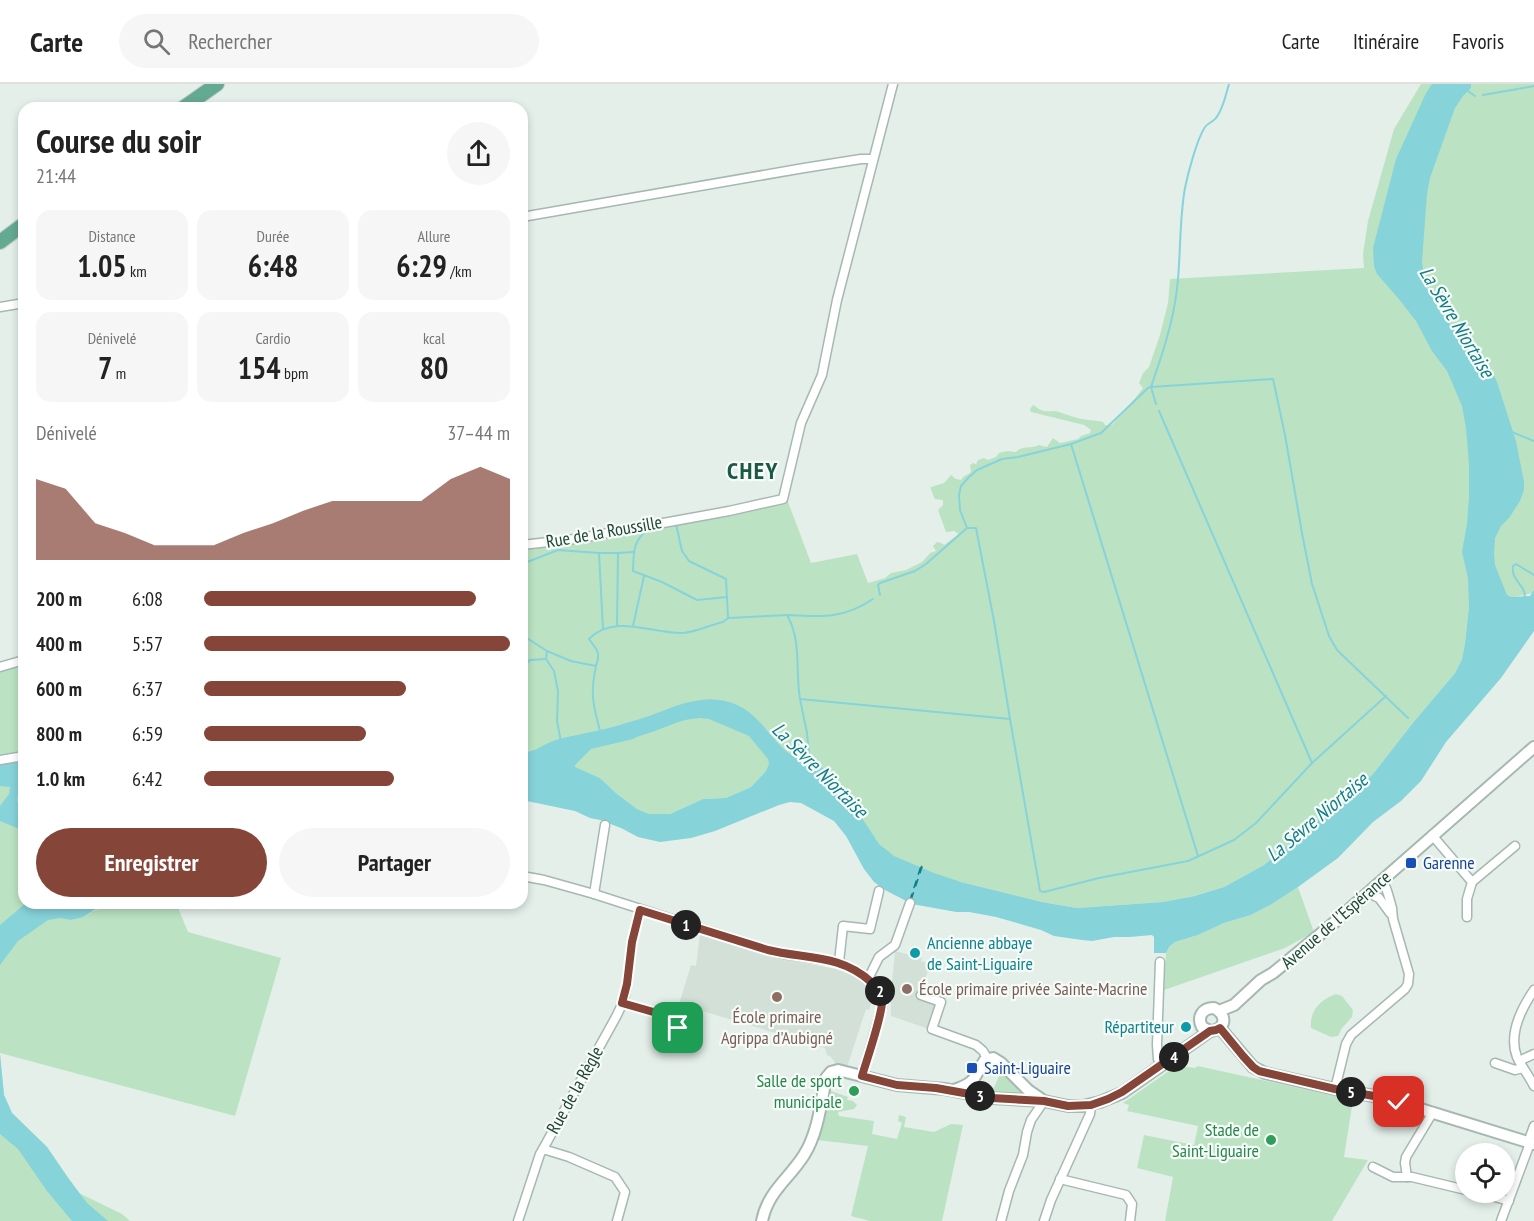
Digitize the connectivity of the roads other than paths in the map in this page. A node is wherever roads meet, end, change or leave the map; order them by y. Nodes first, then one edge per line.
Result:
1 (216, 84) edge
2 (893, 84) edge
3 (191, 102) edge
4 (872, 159) junction
5 (528, 216) edge
6 (18, 228) edge
7 (0, 242) edge
8 (18, 304) edge
9 (0, 307) edge
10 (528, 544) edge
11 (18, 662) edge
12 (0, 667) edge
13 (1534, 747) edge
14 (18, 757) edge
15 (0, 760) edge
16 (605, 825) dead end
17 (1432, 835) junction
18 (1515, 846) dead end
19 (528, 877) edge
20 (1381, 882) junction
21 (1472, 882) junction
22 (879, 891) dead end
23 (1368, 893) junction
24 (594, 894) junction
25 (910, 903) dead end
26 (640, 910) junction
27 (1467, 917) dead end
28 (1393, 919) junction
29 (839, 962) junction
30 (1160, 962) dead end
31 (868, 979) junction
32 (1534, 990) edge
33 (921, 995) dead end
34 (622, 1003) junction
35 (1200, 1021) junction
36 (1218, 1022) junction
37 (678, 1028) dead end
38 (1189, 1045) junction
39 (1534, 1054) edge
40 (987, 1058) junction
41 (1495, 1062) dead end
42 (1521, 1064) junction
43 (1163, 1065) junction
44 (862, 1076) junction
45 (972, 1082) junction
46 (1534, 1086) edge
47 (1335, 1089) junction
48 (954, 1090) junction
49 (1028, 1090) junction
50 (975, 1095) junction
51 (1024, 1101) junction
52 (1044, 1101) junction
53 (1091, 1105) junction
54 (1433, 1112) junction
55 (1534, 1126) edge
56 (1532, 1144) edge
57 (543, 1149) junction
58 (1373, 1167) dead end
59 (1407, 1177) junction
60 (1060, 1179) junction
61 (1515, 1186) edge
62 (1455, 1187) edge
63 (1508, 1203) edge
64 (518, 1221) edge
65 (617, 1221) edge
66 (762, 1221) edge
67 (1001, 1221) edge
68 (1044, 1221) edge
69 (1130, 1221) edge
70 (1501, 1221) edge

1 - 3 main road
2 - 4 street
4 - 5 street
4 - 10 street, Rue de la Roussille
6 - 7 main road
8 - 9 street
11 - 12 street
13 - 17 street, Avenue de l'Espérance
14 - 15 street
16 - 24 street
17 - 20 street, Avenue de l'Espérance
17 - 21 street
18 - 21 street
19 - 24 street
20 - 23 street, Avenue de l'Espérance
20 - 28 street
21 - 27 street
22 - 29 street
23 - 28 street
23 - 36 street, Avenue de l'Espérance
24 - 26 street
25 - 31 street
26 - 29 street
26 - 34 street, Rue de la Règle
28 - 47 street
29 - 31 street
30 - 43 street
31 - 44 street
32 - 42 street
33 - 40 street
34 - 37 street
34 - 57 street, Rue de la Règle
35 - 36 street
35 - 36 street
35 - 38 street, Avenue de l'Espérance
36 - 38 street, Avenue de l'Espérance
36 - 47 street
38 - 43 street, Avenue de l'Espérance
39 - 42 street
40 - 45 street
40 - 49 street
41 - 42 street
42 - 46 street
43 - 53 street, Avenue de l'Espérance
44 - 48 street, Avenue de l'Espérance
44 - 66 street, Avenue de l'Espérance
45 - 48 street
45 - 50 street
47 - 54 street
48 - 50 street, Avenue de l'Espérance
49 - 51 street
49 - 52 street
50 - 51 street, Avenue de l'Espérance
51 - 52 street, Avenue de l'Espérance
52 - 53 street, Avenue de l'Espérance
52 - 67 street
53 - 60 street
54 - 56 street
54 - 59 street
55 - 56 street
56 - 61 street
57 - 64 street
57 - 65 street, Rue de la Règle
58 - 59 street
59 - 62 street
60 - 68 street
60 - 69 street
63 - 70 street

